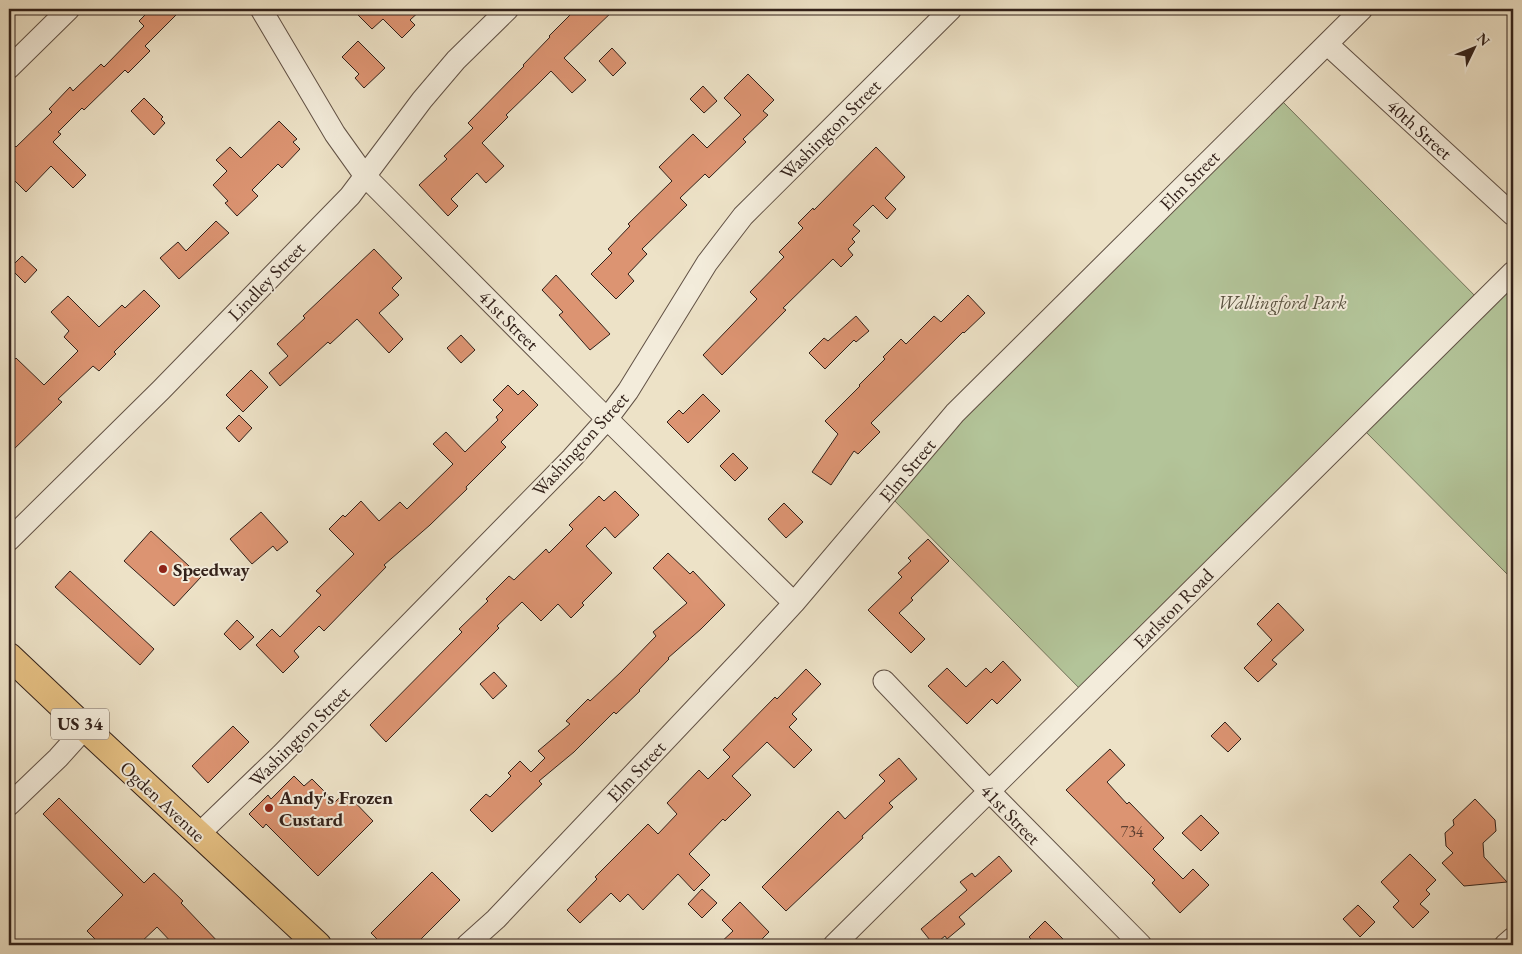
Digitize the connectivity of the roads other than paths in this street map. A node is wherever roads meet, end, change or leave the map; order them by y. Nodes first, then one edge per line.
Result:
1 (69, 9) edge
2 (261, 9) edge
3 (508, 9) edge
4 (951, 9) edge
5 (1362, 9) edge
6 (1327, 44) junction
7 (9, 68) edge
8 (365, 176) junction
9 (1513, 215) edge
10 (1513, 272) edge
11 (607, 419) junction
12 (9, 540) edge
13 (794, 602) junction
14 (9, 656) edge
15 (884, 681) dead end
16 (85, 728) junction
17 (988, 791) junction
18 (9, 805) edge
19 (199, 834) junction
20 (1513, 938) edge
21 (318, 945) edge
22 (467, 945) edge
23 (834, 945) edge
24 (1141, 945) edge
25 (1506, 945) edge

1 - 7 street
2 - 8 street, 41st Street
3 - 8 street, Lindley Street
4 - 11 street, Washington Street
5 - 6 street, Elm Street
6 - 9 street, 40th Street
6 - 13 street, Elm Street
8 - 11 street, 41st Street
8 - 12 street, Lindley Street
10 - 17 street, Earlston Road
11 - 13 street, 41st Street
11 - 19 street, Washington Street
13 - 22 street, Elm Street
14 - 16 main road, Ogden Avenue / US 34
15 - 17 street, 41st Street
16 - 18 street
16 - 19 main road, Ogden Avenue / US 34
17 - 23 street, Earlston Road
17 - 24 street, 41st Street
19 - 21 main road, Ogden Avenue / US 34
20 - 25 street

